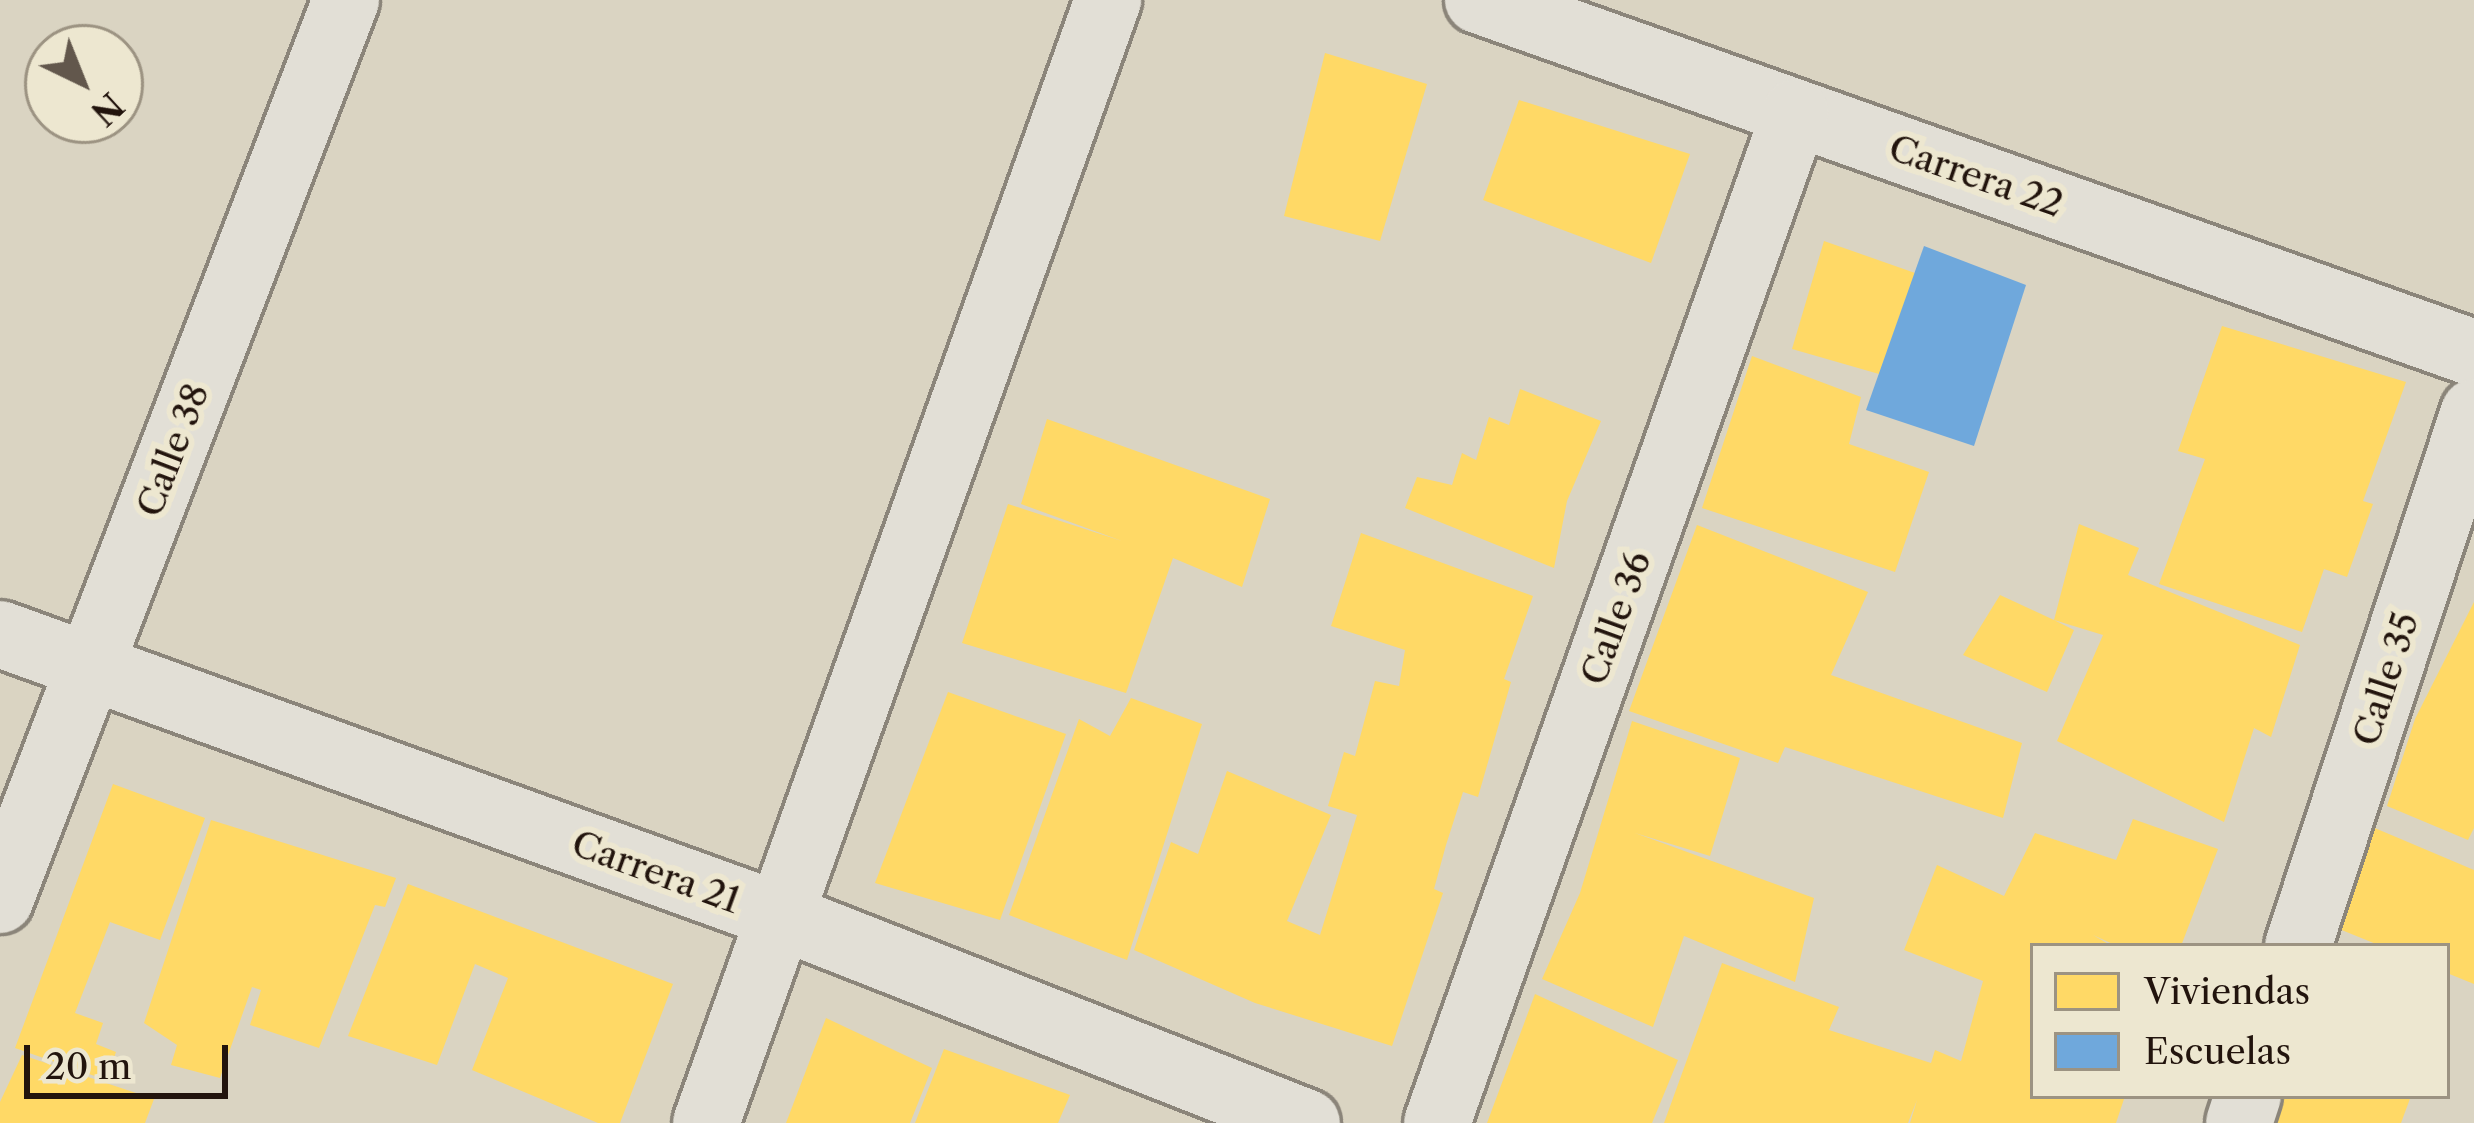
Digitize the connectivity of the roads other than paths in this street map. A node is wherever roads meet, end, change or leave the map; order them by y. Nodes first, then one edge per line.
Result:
1 (346, 0) edge
2 (1108, 0) edge
3 (1478, 0) edge
4 (1795, 112) junction
5 (2474, 352) edge
6 (2474, 412) edge
7 (0, 634) edge
8 (88, 670) junction
9 (0, 900) edge
10 (780, 916) junction
11 (2299, 943) edge
12 (706, 1123) edge
13 (1307, 1123) edge
14 (1437, 1123) edge

1 - 8 street, Calle 38
2 - 10 street
3 - 4 street, Carrera 22
4 - 5 street, Carrera 22
4 - 14 street, Calle 36
6 - 11 street, Calle 35
7 - 8 street, Carrera 21
8 - 9 street, Calle 38
8 - 10 street, Carrera 21
10 - 12 street
10 - 13 street, Carrera 21

